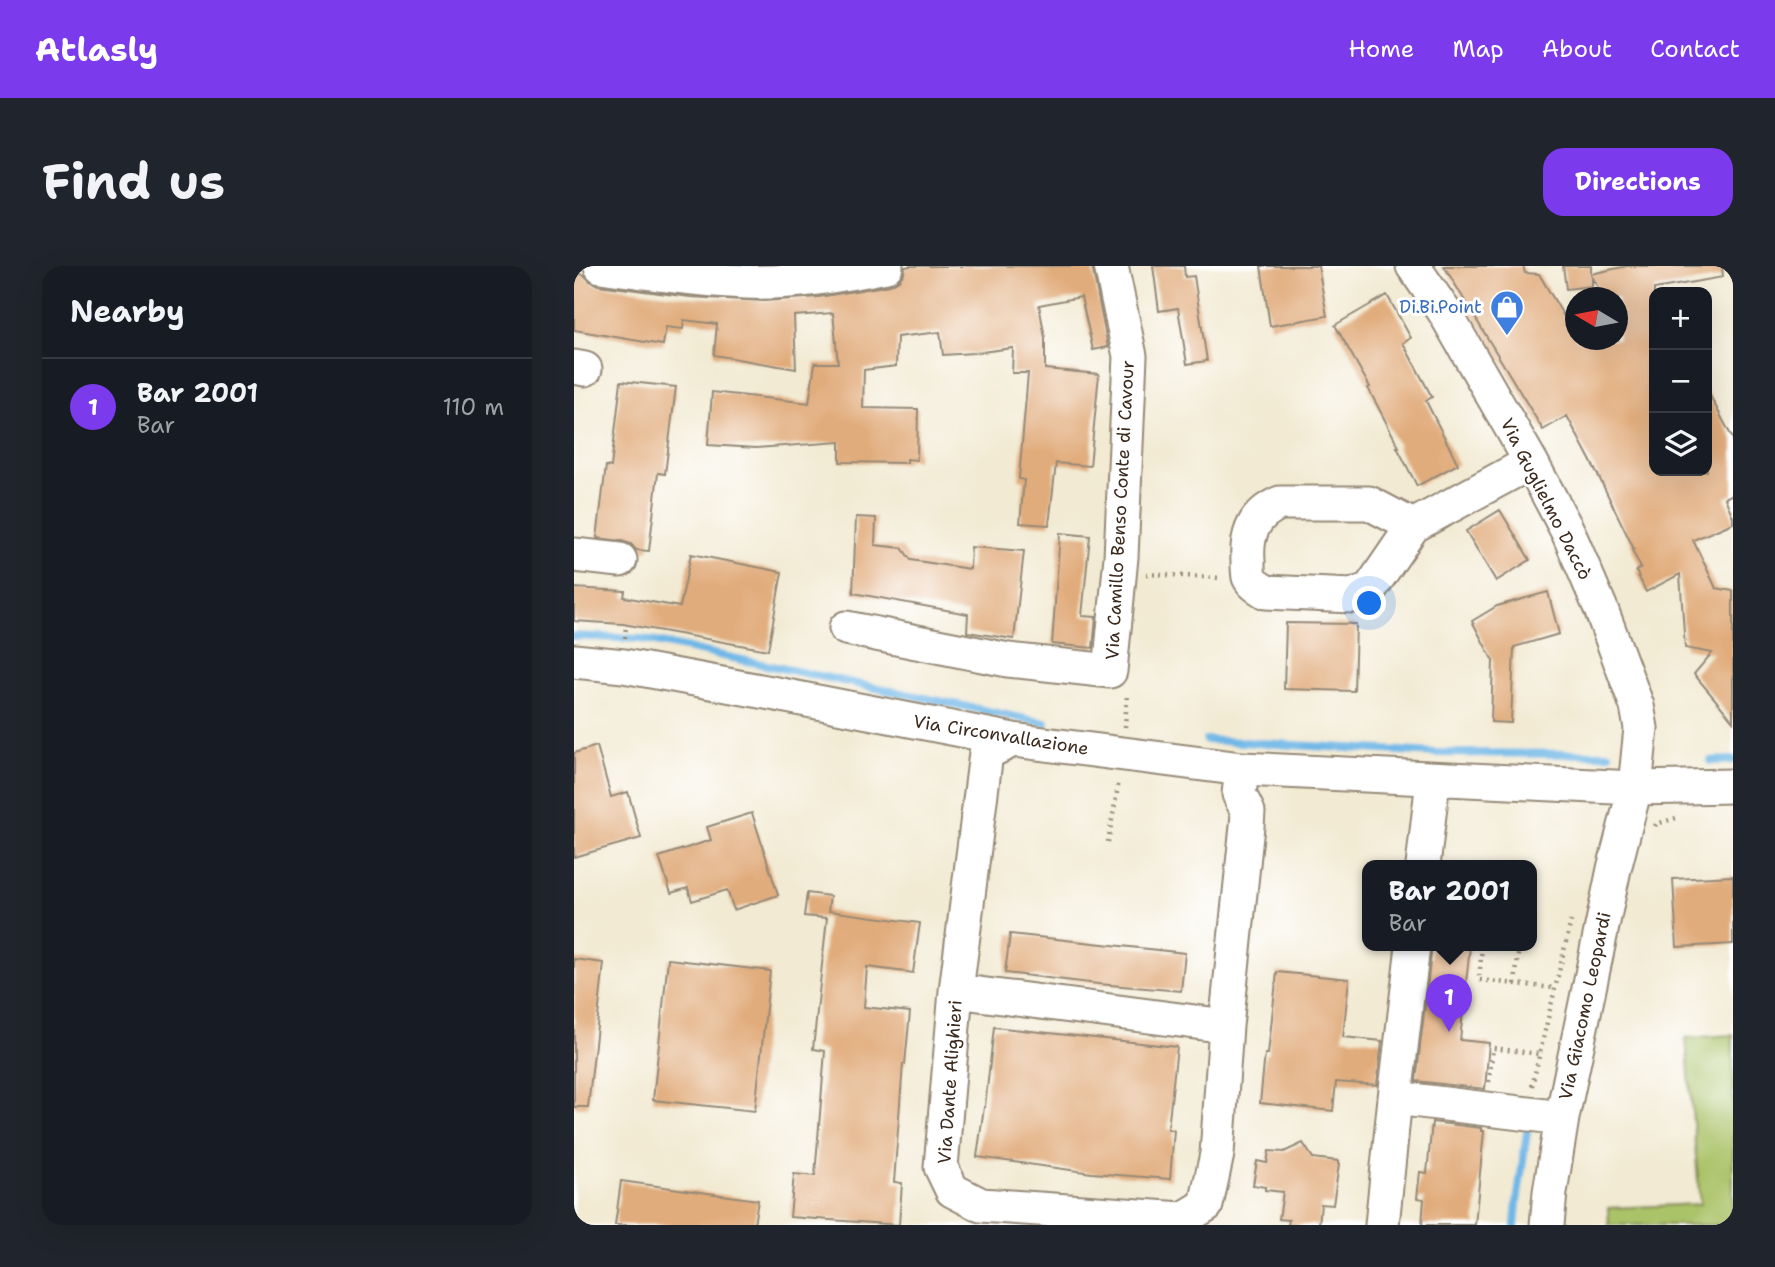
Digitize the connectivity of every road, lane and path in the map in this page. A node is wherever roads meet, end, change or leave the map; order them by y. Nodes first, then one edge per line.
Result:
1 (601, 266) edge
2 (886, 266) edge
3 (1111, 266) edge
4 (1413, 266) edge
5 (1531, 462) junction
6 (1413, 526) junction
7 (574, 555) edge
8 (1121, 557) junction
9 (620, 561) dead end
10 (1249, 576) junction
11 (846, 628) dead end
12 (574, 661) edge
13 (1013, 740) junction
14 (1242, 769) junction
15 (1431, 779) junction
16 (1733, 786) edge
17 (1635, 789) junction
18 (1680, 817) dead end
19 (1623, 837) junction
20 (1424, 860) edge
21 (1412, 951) edge
22 (1482, 951) edge
23 (1518, 951) edge
24 (1515, 984) junction
25 (1554, 988) dead end
26 (956, 992) junction
27 (1546, 1022) dead end
28 (1226, 1026) junction
29 (1539, 1054) junction
30 (1395, 1098) junction
31 (1485, 1108) junction
32 (1547, 1116) junction
33 (1382, 1225) edge
34 (1547, 1225) edge

1 - 2 street
3 - 8 street, Via Camillo Benso Conte di Cavour
4 - 5 street, Via Guglielmo Daccò
5 - 6 street
5 - 17 street, Via Guglielmo Daccò
6 - 10 street
6 - 10 street
7 - 9 street
8 - 10 path
8 - 11 street, Via Camillo Benso Conte di Cavour
12 - 13 street, Via Circonvallazione
13 - 14 street, Via Circonvallazione
13 - 26 street, Via Dante Alighieri
14 - 15 street, Via Circonvallazione
14 - 28 street, Via Dante Alighieri
15 - 17 street, Via Circonvallazione
15 - 20 street
16 - 17 street, Via Circonvallazione
17 - 19 street, Via Giacomo Leopardi
18 - 19 path
19 - 32 street, Via Giacomo Leopardi
21 - 30 street
22 - 24 path
23 - 24 path
24 - 25 path
26 - 28 street, Via Dante Alighieri
26 - 28 street, Via Dante Alighieri
27 - 29 path
29 - 31 path
29 - 32 path
30 - 31 street
30 - 33 street
31 - 32 street
32 - 34 street, Via Giacomo Leopardi

